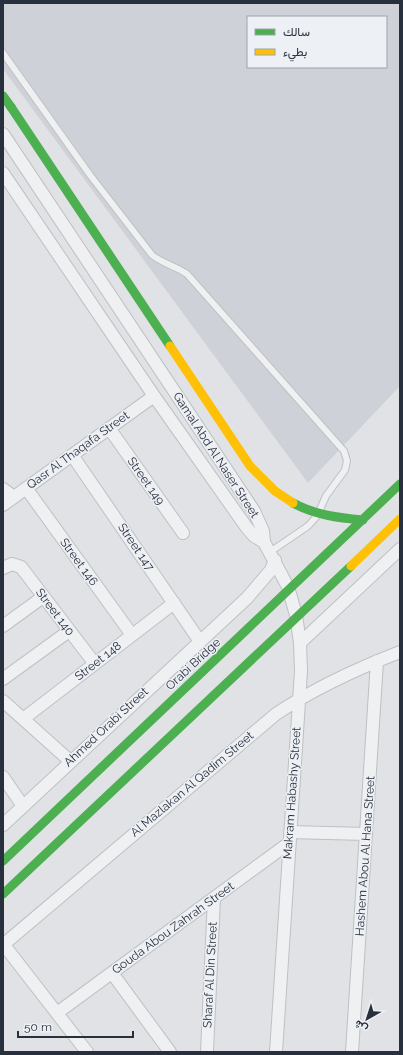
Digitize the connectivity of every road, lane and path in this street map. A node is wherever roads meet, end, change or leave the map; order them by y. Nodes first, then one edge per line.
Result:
1 (3, 53) edge
2 (3, 96) edge
3 (4, 138) edge
4 (3, 173) edge
5 (154, 396) junction
6 (109, 428) junction
7 (72, 455) junction
8 (400, 484) edge
9 (26, 488) junction
10 (3, 489) edge
11 (14, 497) junction
12 (3, 505) edge
13 (363, 520) junction
14 (400, 520) edge
15 (183, 533) dead end
16 (400, 549) edge
17 (270, 551) junction
18 (7, 566) edge
19 (43, 597) junction
20 (174, 603) junction
21 (3, 626) edge
22 (69, 631) junction
23 (132, 635) junction
24 (199, 640) junction
25 (300, 643) junction
26 (400, 652) edge
27 (377, 661) junction
28 (95, 664) junction
29 (3, 679) edge
30 (298, 699) junction
31 (3, 701) edge
32 (23, 719) junction
33 (70, 761) junction
34 (3, 777) edge
35 (23, 806) junction
36 (3, 825) edge
37 (366, 834) junction
38 (290, 838) junction
39 (3, 861) edge
40 (3, 894) edge
41 (214, 898) junction
42 (5, 940) edge
43 (112, 974) junction
44 (57, 1013) junction
45 (87, 1052) edge
46 (170, 1052) edge
47 (207, 1052) edge
48 (276, 1052) edge
49 (352, 1052) edge

1 - 17 lane
2 - 13 main road, bridge
3 - 17 street, Gamal Abd Al Naser Street
4 - 5 street, Gamal Abd Al Naser Street
5 - 6 street, Qasr Al Thaqafa Street
5 - 17 street, Gamal Abd Al Naser Street
6 - 7 street, Qasr Al Thaqafa Street
6 - 15 street, Street 149
7 - 9 street, Qasr Al Thaqafa Street
7 - 20 street, Street 147
8 - 13 main road, Orabi Bridge, bridge
9 - 11 street, Qasr Al Thaqafa Street
9 - 23 street, Street 146
10 - 11 street
11 - 12 street, Qasr Al Thaqafa Street
13 - 39 main road, Orabi Bridge, bridge
14 - 40 main road, bridge
16 - 25 street
17 - 24 street, Ahmed Orabi Street
17 - 25 street, Makram Habashy Street
18 - 19 street, Street 140
19 - 21 street
19 - 22 street, Street 140
20 - 23 street, Street 148
20 - 24 street, Street 147
22 - 28 street, Street 140
22 - 29 street
23 - 28 street, Street 148
24 - 33 street, Ahmed Orabi Street
25 - 30 street, Makram Habashy Street
26 - 27 street, Al Mazlakan Al Qadim Street
27 - 30 street, Al Mazlakan Al Qadim Street
27 - 37 street, Hashem Abou Al Hana Street
28 - 32 street, Street 148
30 - 38 street, Makram Habashy Street
30 - 42 street, Al Mazlakan Al Qadim Street
31 - 32 street
32 - 33 street
33 - 35 street, Ahmed Orabi Street
34 - 35 street
35 - 36 street, Ahmed Orabi Street
37 - 38 street
37 - 49 street, Hashem Abou Al Hana Street
38 - 41 street, Gouda Abou Zahrah Street
38 - 48 street, Makram Habashy Street
41 - 43 street, Gouda Abou Zahrah Street
41 - 47 street, Sharaf Al Din Street
42 - 44 street
43 - 44 street, Gouda Abou Zahrah Street
43 - 46 street
44 - 45 street

